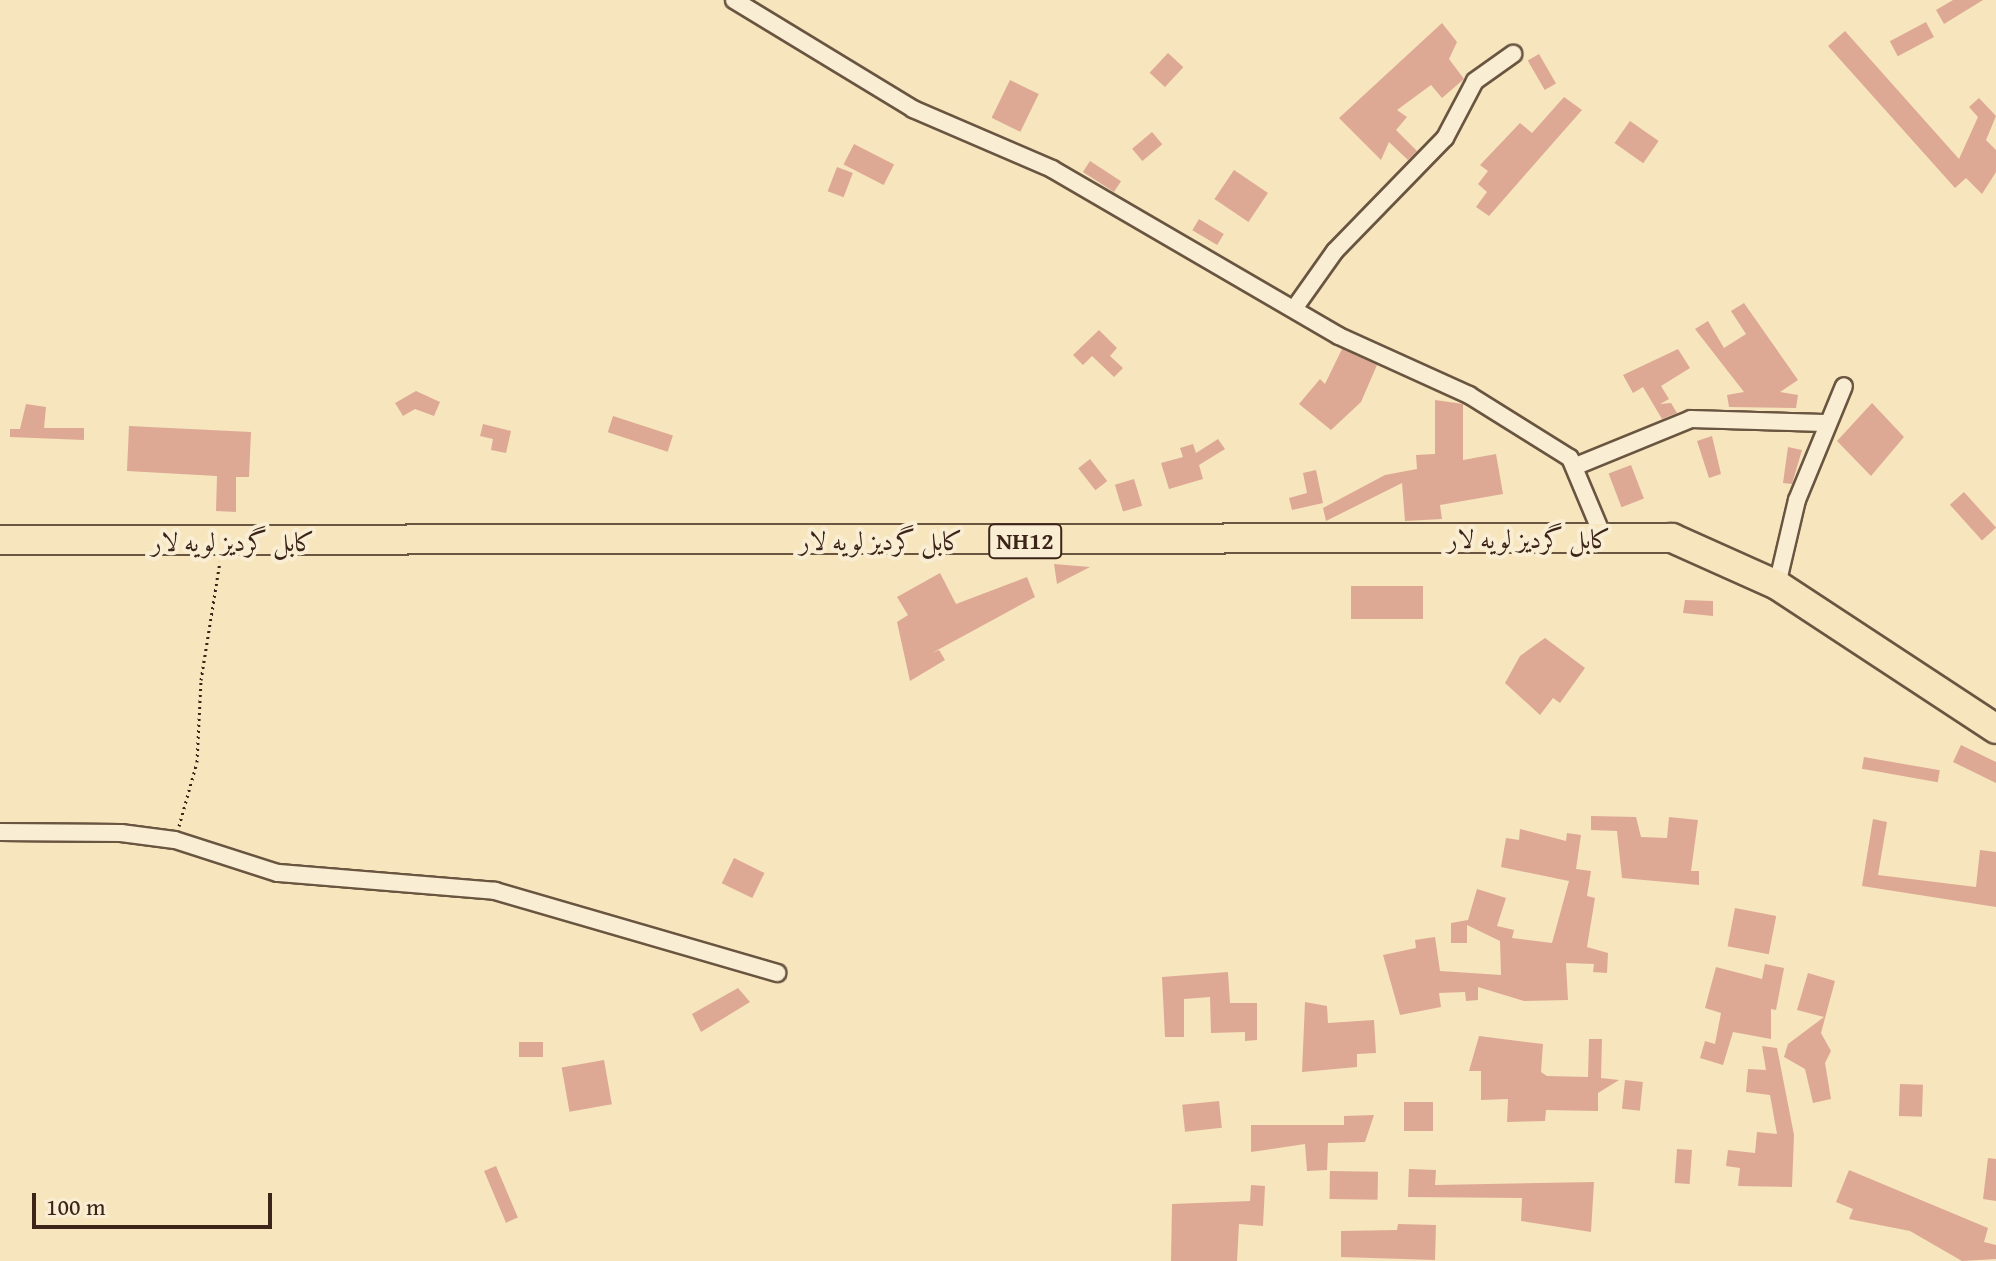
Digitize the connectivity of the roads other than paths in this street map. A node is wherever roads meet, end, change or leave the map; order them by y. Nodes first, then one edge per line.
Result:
1 (734, 0) edge
2 (1513, 54) dead end
3 (1296, 306) junction
4 (1844, 386) dead end
5 (1824, 423) junction
6 (1576, 466) junction
7 (1604, 539) junction
8 (0, 540) edge
9 (1777, 585) junction
10 (1996, 729) edge
11 (0, 832) edge
12 (777, 973) dead end

1 - 3 street
2 - 3 street
3 - 6 street
4 - 5 street
5 - 6 street
5 - 9 street
6 - 7 street
7 - 8 highway, کابل گردیز لویه لار / NH12
7 - 9 highway, کابل گردیز لویه لار / NH12
9 - 10 highway, کابل گردیز لویه لار / NH12
11 - 12 street

